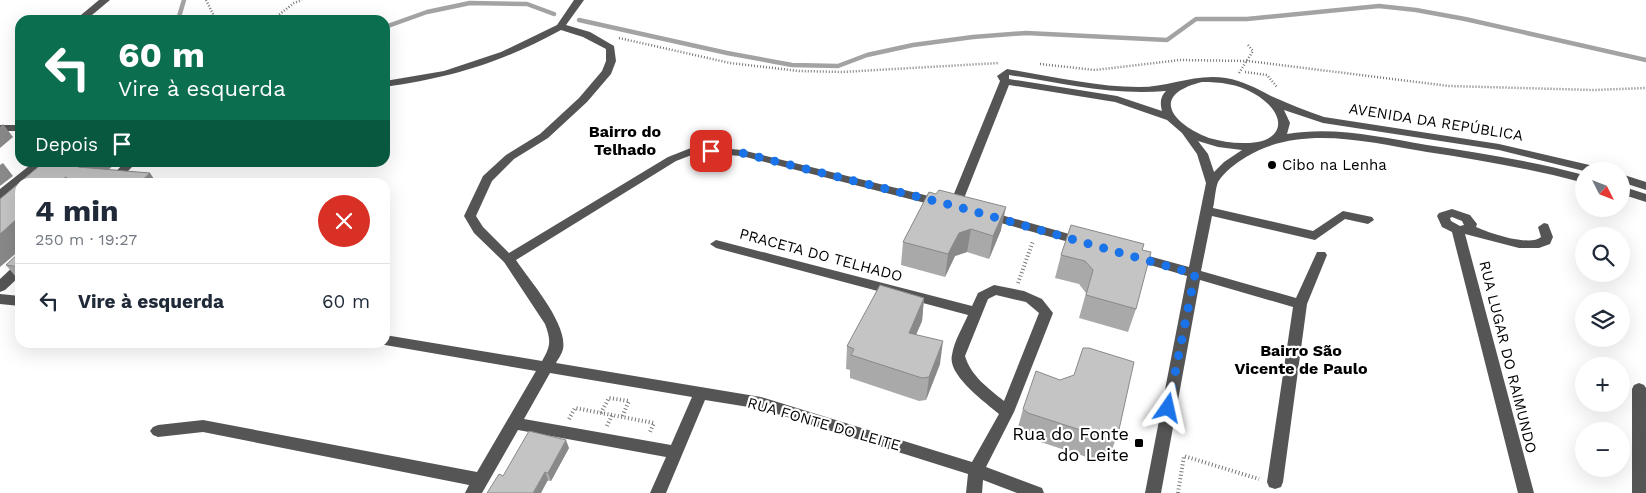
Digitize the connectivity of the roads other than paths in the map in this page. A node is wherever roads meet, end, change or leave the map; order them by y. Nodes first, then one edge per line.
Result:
1 (105, 0) edge
2 (579, 0) edge
3 (86, 15) edge
4 (560, 27) junction
5 (1005, 82) junction
6 (390, 83) edge
7 (1174, 87) junction
8 (1271, 99) junction
9 (1170, 117) junction
10 (0, 128) edge
11 (15, 128) edge
12 (1182, 128) junction
13 (1275, 139) junction
14 (1261, 145) junction
15 (1575, 165) edge
16 (36, 167) edge
17 (126, 167) edge
18 (1575, 177) edge
19 (22, 178) edge
20 (114, 178) edge
21 (1630, 181) edge
22 (1212, 182) junction
23 (15, 183) edge
24 (1646, 186) edge
25 (1630, 193) edge
26 (0, 195) edge
27 (1646, 198) edge
28 (964, 209) junction
29 (1207, 210) junction
30 (1368, 220) dead end
31 (1544, 227) dead end
32 (716, 244) dead end
33 (1093, 245) edge
34 (1121, 253) edge
35 (1320, 255) dead end
36 (508, 260) junction
37 (15, 273) edge
38 (1195, 274) junction
39 (0, 287) edge
40 (0, 299) edge
41 (15, 300) edge
42 (1300, 304) junction
43 (976, 312) junction
44 (390, 341) edge
45 (547, 367) junction
46 (1639, 389) dead end
47 (701, 393) junction
48 (1007, 412) junction
49 (1643, 417) edge
50 (514, 423) junction
51 (158, 431) dead end
52 (675, 452) junction
53 (976, 470) junction
54 (1275, 482) road end
55 (477, 487) edge
56 (1151, 490) edge
57 (658, 493) edge
58 (974, 493) edge
59 (1036, 493) edge
60 (1526, 493) edge
61 (1640, 493) edge

1 - 3 street
2 - 4 street
4 - 6 street
4 - 36 street
5 - 7 street, AVENIDA DA REPÚBLICA
5 - 9 street
5 - 28 street
7 - 8 street, AVENIDA DA REPÚBLICA
7 - 9 street
8 - 13 street
8 - 15 street, AVENIDA DA REPÚBLICA
9 - 12 street
10 - 11 street
12 - 14 street
12 - 22 street
13 - 14 street, AVENIDA DA REPÚBLICA
13 - 18 street, AVENIDA DA REPÚBLICA
14 - 22 street, AVENIDA DA REPÚBLICA
16 - 19 street
17 - 20 street
21 - 24 street
22 - 29 street
23 - 26 street
25 - 27 street
28 - 33 street
28 - 36 street
29 - 30 street
29 - 38 street
31 - 60 street, RUA LUGAR DO RAIMUNDO
32 - 43 street, PRACETA DO TELHADO
34 - 38 street
35 - 42 street
36 - 45 street
37 - 39 street
38 - 42 street
38 - 56 street
40 - 41 street
42 - 54 street
43 - 48 street
43 - 48 street
44 - 45 street, RUA FONTE DO LEITE
45 - 47 street, RUA FONTE DO LEITE
45 - 50 street
46 - 49 street
47 - 52 street
47 - 53 street, RUA FONTE DO LEITE
48 - 53 street
49 - 61 street
50 - 52 street
50 - 55 street
51 - 55 street
52 - 57 street
53 - 58 street
53 - 59 street, RUA FONTE DO LEITE

